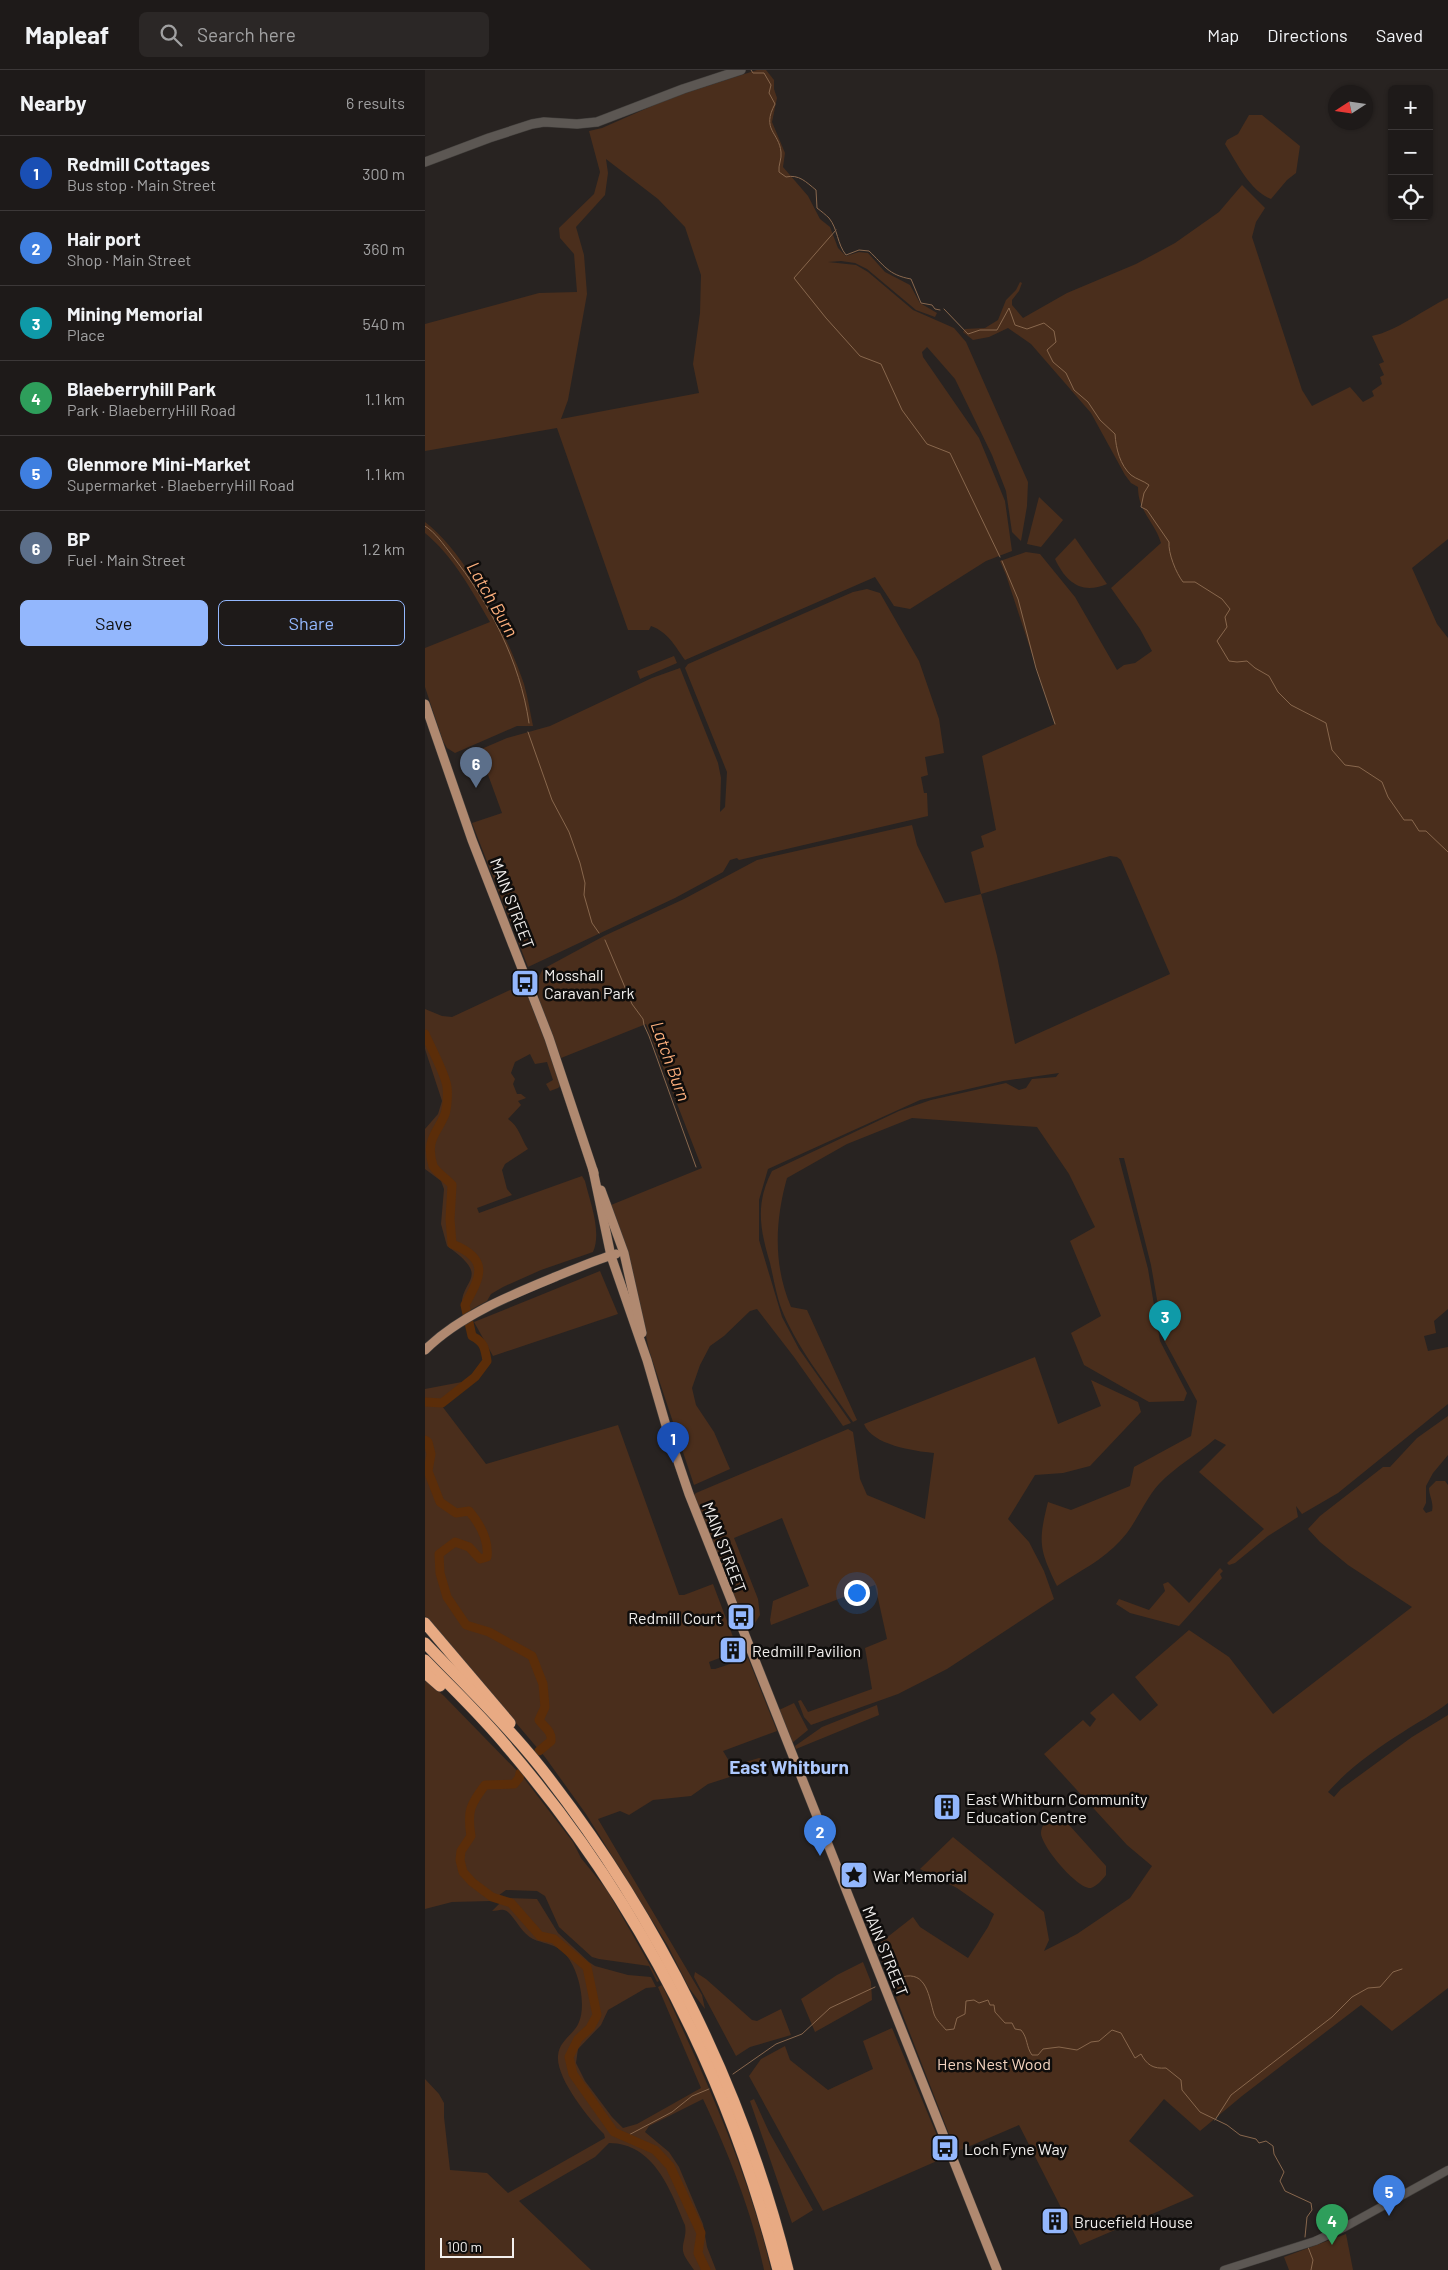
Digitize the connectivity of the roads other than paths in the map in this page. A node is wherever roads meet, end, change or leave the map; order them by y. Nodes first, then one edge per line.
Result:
1 (741, 70) edge
2 (425, 162) edge
3 (425, 704) edge
4 (593, 1170) junction
5 (618, 1254) junction
6 (425, 1350) edge
7 (647, 1360) junction
8 (425, 1623) edge
9 (425, 1643) edge
10 (425, 1660) edge
11 (425, 1673) edge
12 (546, 1795) junction
13 (646, 1923) junction
14 (1448, 2170) edge
15 (778, 2270) edge
16 (788, 2270) edge
17 (997, 2270) edge
18 (1224, 2270) edge

1 - 2 main road
3 - 4 main road, MAIN STREET
4 - 5 main road, MAIN STREET
4 - 5 main road, MAIN STREET
5 - 6 main road
5 - 7 main road, MAIN STREET
5 - 7 main road, MAIN STREET
7 - 17 main road, MAIN STREET
8 - 13 highway
9 - 13 highway
10 - 12 highway
11 - 12 highway
12 - 15 highway
13 - 16 highway
14 - 18 street

